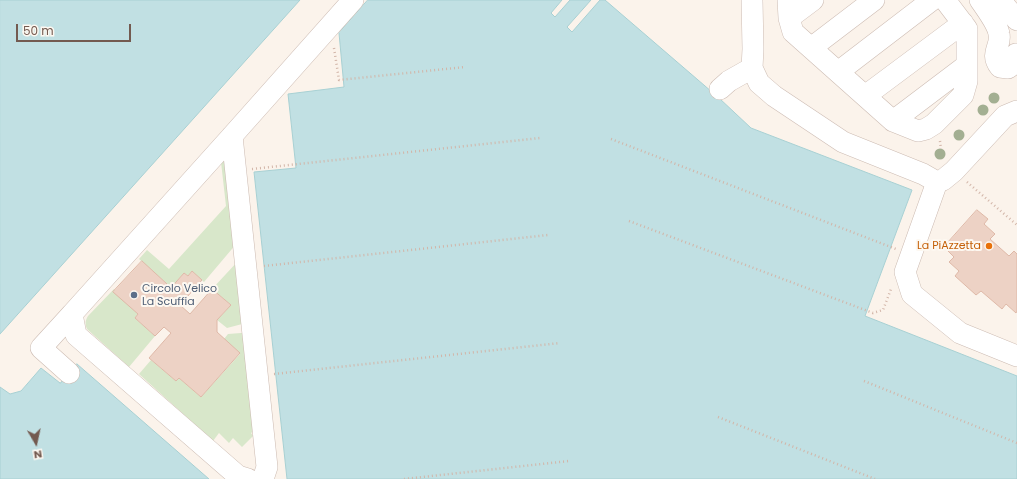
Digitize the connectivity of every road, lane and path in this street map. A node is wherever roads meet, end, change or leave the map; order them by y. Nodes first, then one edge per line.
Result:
1 (353, 0) edge
2 (752, 0) edge
3 (813, 0) edge
4 (874, 0) edge
5 (932, 0) edge
6 (980, 0) edge
7 (987, 0) edge
8 (1000, 0) edge
9 (953, 8) edge
10 (789, 9) edge
11 (1017, 20) edge
12 (331, 25) junction
13 (811, 48) junction
14 (1017, 54) edge
15 (967, 65) junction
16 (465, 66) dead end
17 (752, 68) junction
18 (838, 72) junction
19 (720, 89) dead end
20 (865, 96) junction
21 (1017, 111) edge
22 (893, 121) junction
23 (232, 136) junction
24 (540, 138) dead end
25 (939, 138) dead end
26 (611, 139) dead end
27 (235, 170) junction
28 (946, 177) junction
29 (629, 221) dead end
30 (1017, 225) edge
31 (548, 235) dead end
32 (898, 250) dead end
33 (262, 266) dead end
34 (873, 313) dead end
35 (72, 314) junction
36 (560, 343) dead end
37 (1017, 356) edge
38 (69, 373) dead end
39 (273, 374) dead end
40 (864, 381) dead end
41 (718, 417) dead end
42 (1017, 443) edge
43 (569, 461) dead end
44 (248, 479) edge
45 (264, 479) edge
46 (404, 479) edge
47 (875, 479) edge

1 - 12 street
2 - 17 street
3 - 10 street
4 - 13 street
5 - 18 street
6 - 14 street
7 - 14 street
8 - 11 street
9 - 15 street
9 - 20 street
10 - 13 street
12 - 16 path
12 - 23 street
13 - 18 street
15 - 22 street
15 - 22 street
17 - 19 street
17 - 28 street
18 - 20 street
20 - 22 street
21 - 28 street
23 - 27 street
23 - 35 street
24 - 27 path
25 - 28 path
26 - 32 path
27 - 45 street
28 - 30 path
28 - 37 street
29 - 34 path
31 - 33 path
35 - 38 street
35 - 44 street
36 - 39 path
40 - 42 path
41 - 47 path
43 - 46 path

